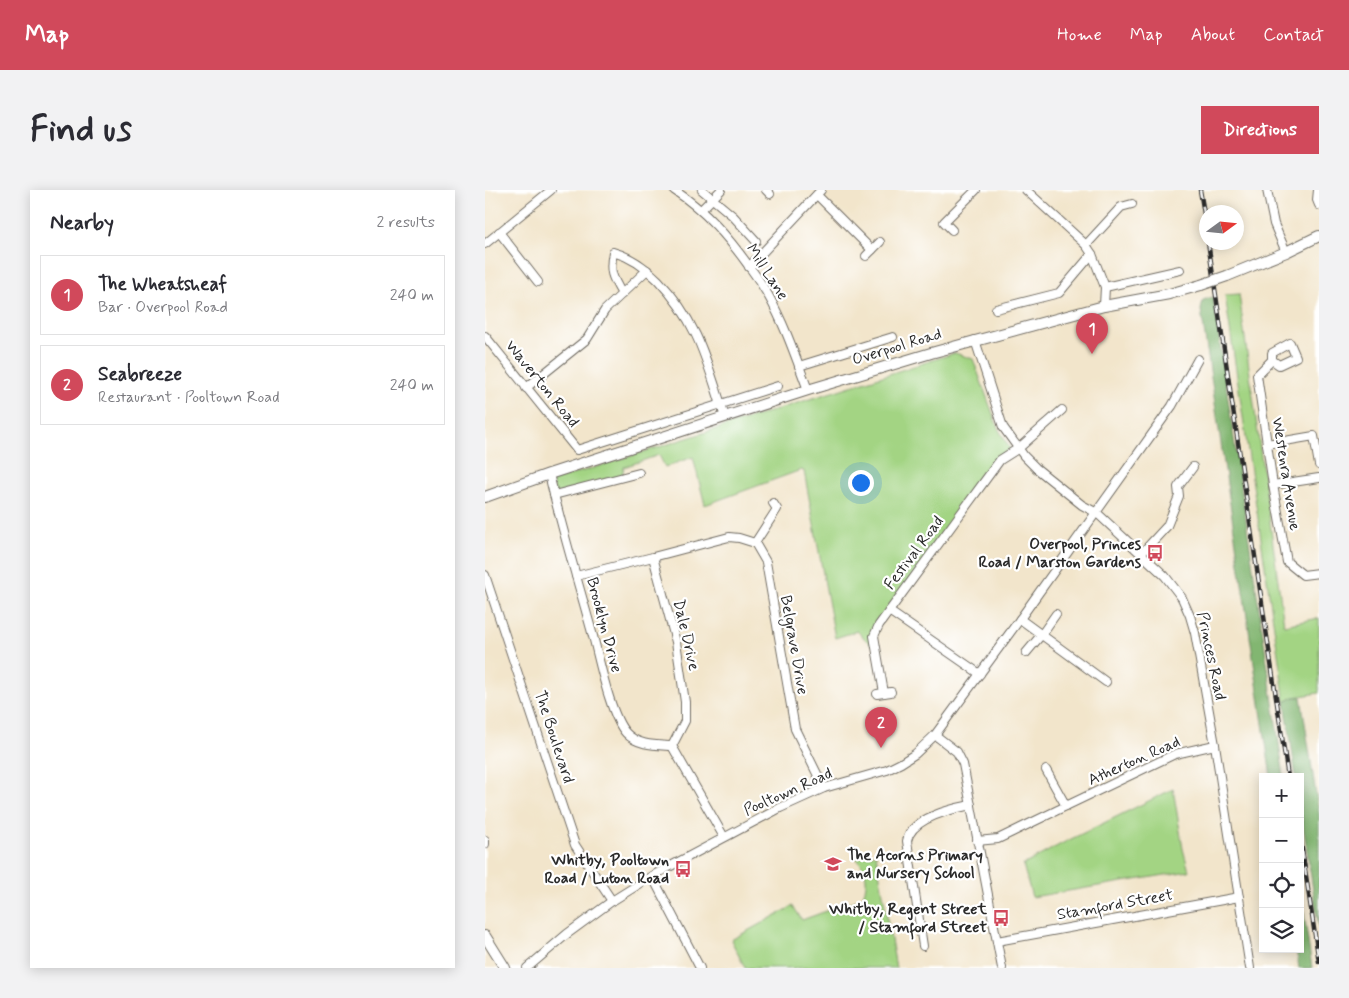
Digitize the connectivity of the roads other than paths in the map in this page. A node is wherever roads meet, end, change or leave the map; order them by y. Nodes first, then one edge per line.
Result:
1 (551, 190) edge
2 (674, 190) edge
3 (702, 190) edge
4 (721, 190) edge
5 (976, 190) edge
6 (1026, 190) edge
7 (1267, 190) edge
8 (1319, 190) edge
9 (819, 192) edge
10 (712, 199) junction
11 (1132, 204) dead end
12 (1319, 205) edge
13 (701, 210) junction
14 (937, 215) dead end
15 (944, 222) junction
16 (952, 230) dead end
17 (499, 232) junction
18 (1319, 236) edge
19 (756, 241) dead end
20 (880, 242) dead end
21 (485, 244) edge
22 (1086, 244) junction
23 (872, 250) junction
24 (1287, 252) junction
25 (1091, 254) junction
26 (866, 256) dead end
27 (749, 267) junction
28 (647, 270) junction
29 (1180, 270) dead end
30 (538, 282) dead end
31 (1105, 287) junction
32 (622, 294) junction
33 (1104, 306) junction
34 (996, 309) dead end
35 (485, 336) edge
36 (893, 337) dead end
37 (975, 340) junction
38 (1198, 358) dead end
39 (1272, 360) dead end
40 (799, 366) junction
41 (778, 386) dead end
42 (526, 388) junction
43 (808, 390) junction
44 (721, 404) junction
45 (1062, 410) dead end
46 (725, 417) junction
47 (1267, 444) junction
48 (1019, 448) junction
49 (1319, 465) edge
50 (1193, 467) dead end
51 (639, 473) dead end
52 (549, 474) junction
53 (1319, 478) edge
54 (1273, 485) junction
55 (485, 496) edge
56 (554, 496) junction
57 (778, 507) dead end
58 (1097, 513) junction
59 (755, 543) junction
60 (1141, 554) junction
61 (653, 557) junction
62 (1319, 574) edge
63 (485, 575) edge
64 (576, 576) junction
65 (889, 611) junction
66 (1056, 614) dead end
67 (1020, 619) junction
68 (1042, 634) junction
69 (1026, 653) dead end
70 (981, 674) junction
71 (1106, 682) dead end
72 (884, 693) dead end
73 (935, 735) junction
74 (1215, 745) junction
75 (673, 746) junction
76 (1046, 770) dead end
77 (823, 788) junction
78 (971, 805) junction
79 (1065, 806) junction
80 (724, 837) junction
81 (485, 840) edge
82 (977, 841) junction
83 (485, 844) edge
84 (652, 876) junction
85 (1239, 897) junction
86 (612, 901) junction
87 (485, 936) edge
88 (997, 941) junction
89 (923, 946) dead end
90 (505, 968) edge
91 (527, 968) edge
92 (700, 968) edge
93 (1003, 968) edge
94 (1250, 968) edge

1 - 17 street
2 - 13 street, Mill Lane
3 - 10 street
4 - 10 street
5 - 15 street
6 - 22 street
7 - 24 street
8 - 12 street
9 - 23 street
9 - 27 street
10 - 13 street
10 - 19 street
11 - 22 street
13 - 27 street, Mill Lane
14 - 15 street
15 - 16 street
17 - 21 street
17 - 30 street
18 - 24 main road, Overpool Road
20 - 23 street
22 - 25 street
23 - 26 street
24 - 33 main road, Overpool Road, bridge
25 - 31 street
25 - 34 street
27 - 40 street, Mill Lane
28 - 32 street
28 - 32 street
28 - 44 street
29 - 31 street
31 - 33 street
32 - 42 street
33 - 37 main road, Overpool Road
35 - 42 street, Waverton Road
36 - 40 street, Overpool Road
37 - 43 main road, Overpool Road
37 - 48 street, Princes Road
38 - 58 street, Pooltown Road
39 - 47 street, Westenra Avenue
40 - 43 street, Mill Lane
41 - 44 street
42 - 44 street, Waverton Road
43 - 46 main road, Overpool Road
44 - 46 street
45 - 48 street, Festival Road
46 - 52 main road, Overpool Road
47 - 49 street
47 - 54 street, Westenra Avenue
48 - 58 street, Princes Road
48 - 65 street, Festival Road
50 - 60 street
51 - 56 street
52 - 55 main road, Overpool Road
52 - 56 street, Brooklyn Drive
53 - 54 street
54 - 62 street, Westenra Avenue
56 - 64 street, Brooklyn Drive
57 - 59 street
58 - 60 street, Princes Road
58 - 67 street, Pooltown Road
59 - 61 street
59 - 77 street, Belgrave Drive
60 - 74 street, Princes Road
61 - 64 street
61 - 75 street, Dale Drive
63 - 86 street, The Boulevard
64 - 75 street, Brooklyn Drive
65 - 70 street
65 - 72 street, Festival Road
66 - 68 street
67 - 68 street
67 - 70 street, Pooltown Road
68 - 69 street
68 - 71 street
70 - 73 street, Pooltown Road
73 - 77 street, Pooltown Road
73 - 78 street
74 - 79 street, Atherton Road
74 - 85 street, Princes Road
75 - 80 street
76 - 79 street
77 - 80 street, Pooltown Road
78 - 82 street
78 - 89 street
79 - 82 street, Atherton Road
80 - 84 street, Pooltown Road
81 - 83 street
82 - 88 street
84 - 86 street, Pooltown Road
84 - 92 street
85 - 88 street, Stamford Street
85 - 94 street, Princes Road
86 - 91 street, Pooltown Road
87 - 90 main road
88 - 93 street

